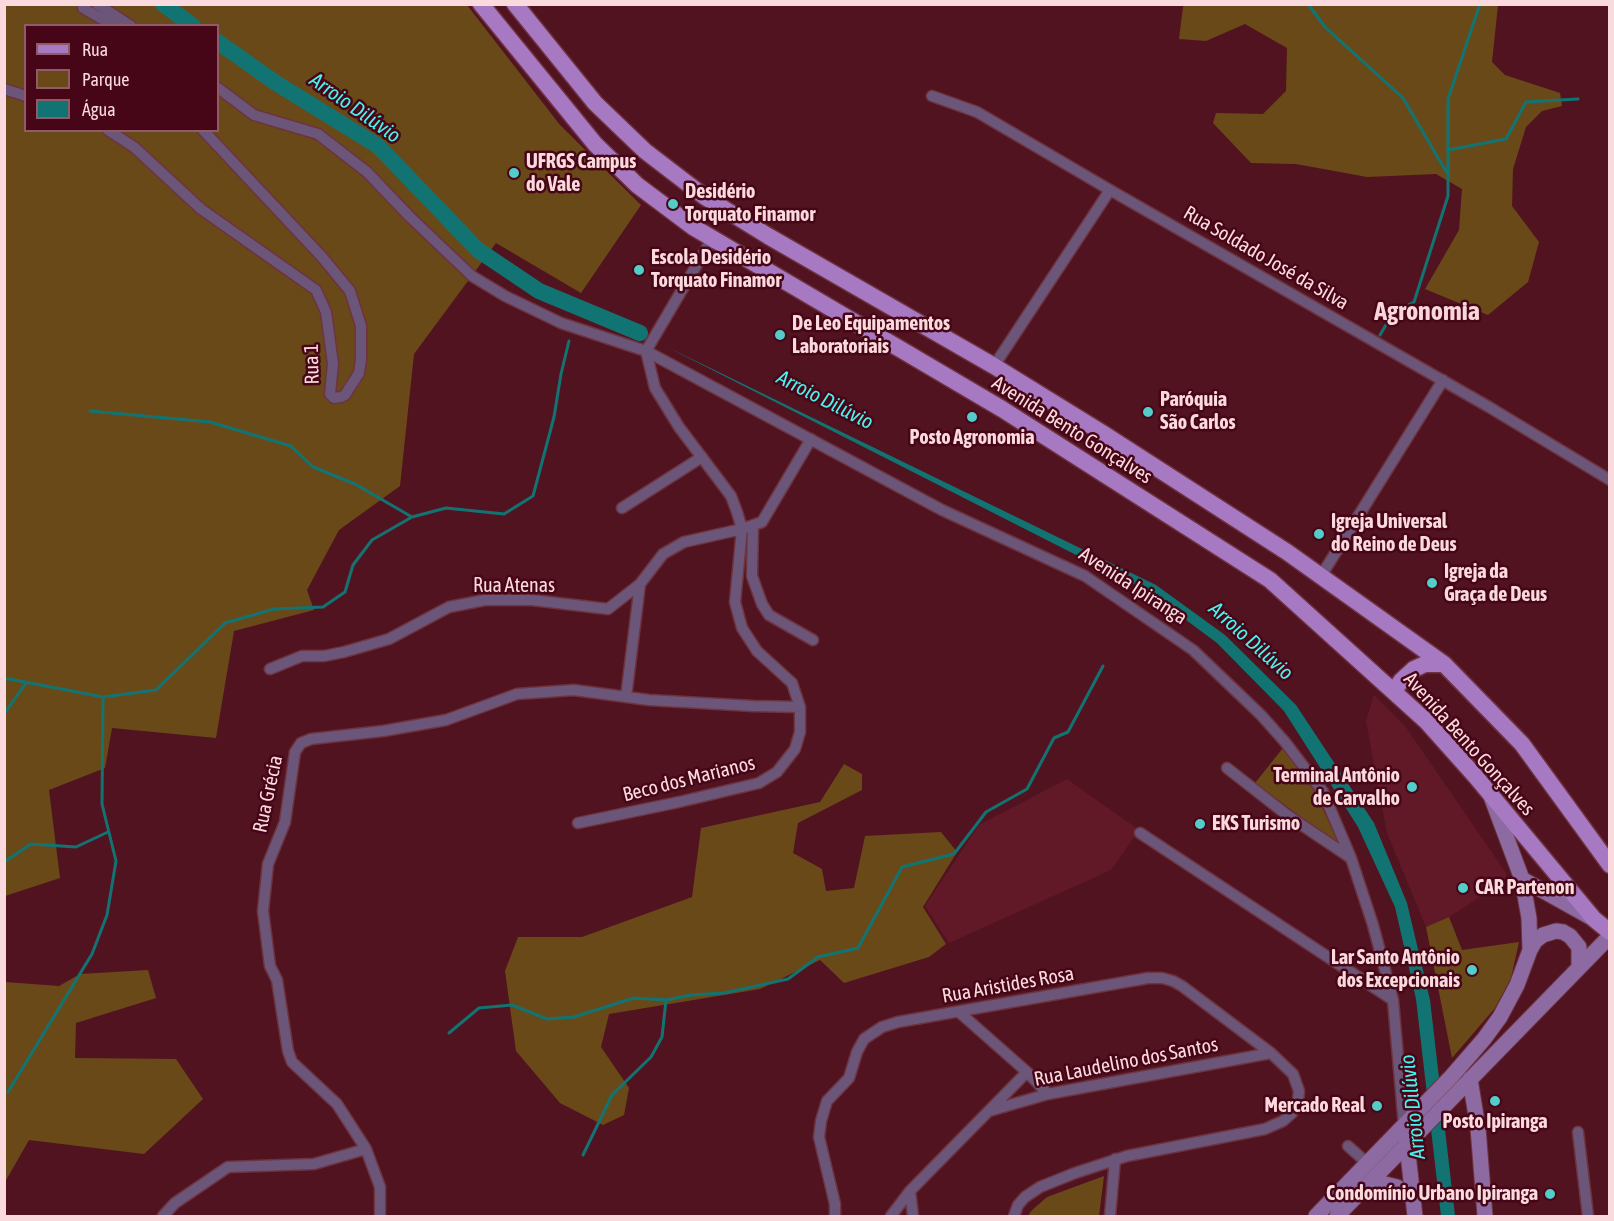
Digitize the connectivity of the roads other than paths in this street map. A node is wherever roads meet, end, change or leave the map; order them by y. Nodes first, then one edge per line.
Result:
1 (83, 4) edge
2 (97, 4) edge
3 (481, 4) edge
4 (515, 4) edge
5 (111, 24) edge
6 (127, 24) edge
7 (4, 89) edge
8 (219, 89) edge
9 (24, 95) edge
10 (932, 96) dead end
11 (111, 132) edge
12 (205, 132) edge
13 (1110, 190) junction
14 (712, 239) junction
15 (646, 351) junction
16 (994, 366) junction
17 (1443, 380) junction
18 (811, 439) junction
19 (702, 458) junction
20 (1609, 478) edge
21 (622, 508) dead end
22 (753, 525) junction
23 (742, 529) junction
24 (1321, 576) junction
25 (640, 584) junction
26 (813, 640) dead end
27 (1444, 664) junction
28 (270, 669) dead end
29 (1394, 691) junction
30 (626, 698) junction
31 (800, 707) junction
32 (1227, 768) dead end
33 (1490, 793) junction
34 (578, 823) dead end
35 (1140, 833) dead end
36 (1351, 858) junction
37 (1610, 865) edge
38 (1522, 879) junction
39 (1594, 919) junction
40 (1610, 934) edge
41 (1530, 950) junction
42 (1579, 967) junction
43 (1393, 1000) junction
44 (959, 1012) junction
45 (1271, 1053) junction
46 (1027, 1072) junction
47 (1401, 1076) junction
48 (1470, 1079) junction
49 (1048, 1094) junction
50 (1424, 1103) junction
51 (989, 1111) junction
52 (1404, 1126) junction
53 (1578, 1132) dead end
54 (1407, 1143) junction
55 (1348, 1146) dead end
56 (366, 1149) junction
57 (1115, 1160) junction
58 (1367, 1163) junction
59 (1363, 1188) junction
60 (910, 1191) junction
61 (1413, 1199) junction
62 (163, 1216) edge
63 (380, 1216) edge
64 (835, 1216) edge
65 (891, 1216) edge
66 (913, 1216) edge
67 (1014, 1216) edge
68 (1110, 1216) edge
69 (1316, 1216) edge
70 (1337, 1216) edge
71 (1415, 1216) edge
72 (1485, 1216) edge
73 (1588, 1216) edge

1 - 5 street
2 - 6 street
3 - 14 main road, Avenida Bento Gonçalves
4 - 16 main road, Avenida Bento Gonçalves
7 - 9 street
8 - 15 street
10 - 13 street, Rua Soldado José da Silva
11 - 12 street, Rua 1
13 - 16 street
13 - 17 street, Rua Soldado José da Silva
14 - 15 street
14 - 29 main road, Avenida Bento Gonçalves
15 - 18 street, Avenida Ipiranga
15 - 19 street, Beco dos Marianos
16 - 24 main road, Avenida Bento Gonçalves
17 - 20 street, Rua Soldado José da Silva
17 - 24 street
18 - 22 street
18 - 36 street, Avenida Ipiranga
19 - 21 street
19 - 23 street, Beco dos Marianos
22 - 23 street, Rua Atenas
22 - 26 street
23 - 25 street, Rua Atenas
23 - 31 street, Beco dos Marianos
24 - 27 main road, Avenida Bento Gonçalves
25 - 28 street, Rua Atenas
25 - 30 street
27 - 29 main road
27 - 37 main road, Avenida Bento Gonçalves
29 - 33 main road, Avenida Bento Gonçalves
30 - 31 street, Rua Grécia
30 - 56 street, Rua Grécia
31 - 34 street, Beco dos Marianos
32 - 36 street
33 - 38 main road
33 - 39 main road, Avenida Bento Gonçalves
35 - 43 street
36 - 43 street, Avenida Ipiranga
38 - 39 main road
38 - 41 main road
39 - 40 main road, Avenida Bento Gonçalves
40 - 42 main road
41 - 42 main road
41 - 50 main road
42 - 48 main road
43 - 47 street, Avenida Ipiranga
44 - 45 street, Rua Aristides Rosa
44 - 46 street
44 - 64 street, Rua Aristides Rosa
45 - 49 street, Rua Laudelino dos Santos
45 - 57 street, Rua Aristides Rosa
46 - 49 street
46 - 51 street, Rua Laudelino dos Santos
47 - 50 street, Avenida Ipiranga
47 - 52 street, Avenida Ipiranga
48 - 54 main road
48 - 72 main road
49 - 51 street, Rua Laudelino dos Santos
50 - 52 main road
51 - 60 street, Rua Laudelino dos Santos
52 - 54 main road, Avenida Ipiranga
52 - 58 main road
53 - 73 street
54 - 59 main road
54 - 61 main road, Avenida Ipiranga
55 - 58 street
56 - 62 street
56 - 63 street, Rua Grécia
57 - 67 street
57 - 68 street
58 - 69 main road
59 - 61 main road
59 - 70 main road
60 - 65 street, Rua Laudelino dos Santos
60 - 66 street
61 - 71 main road, Avenida Ipiranga

